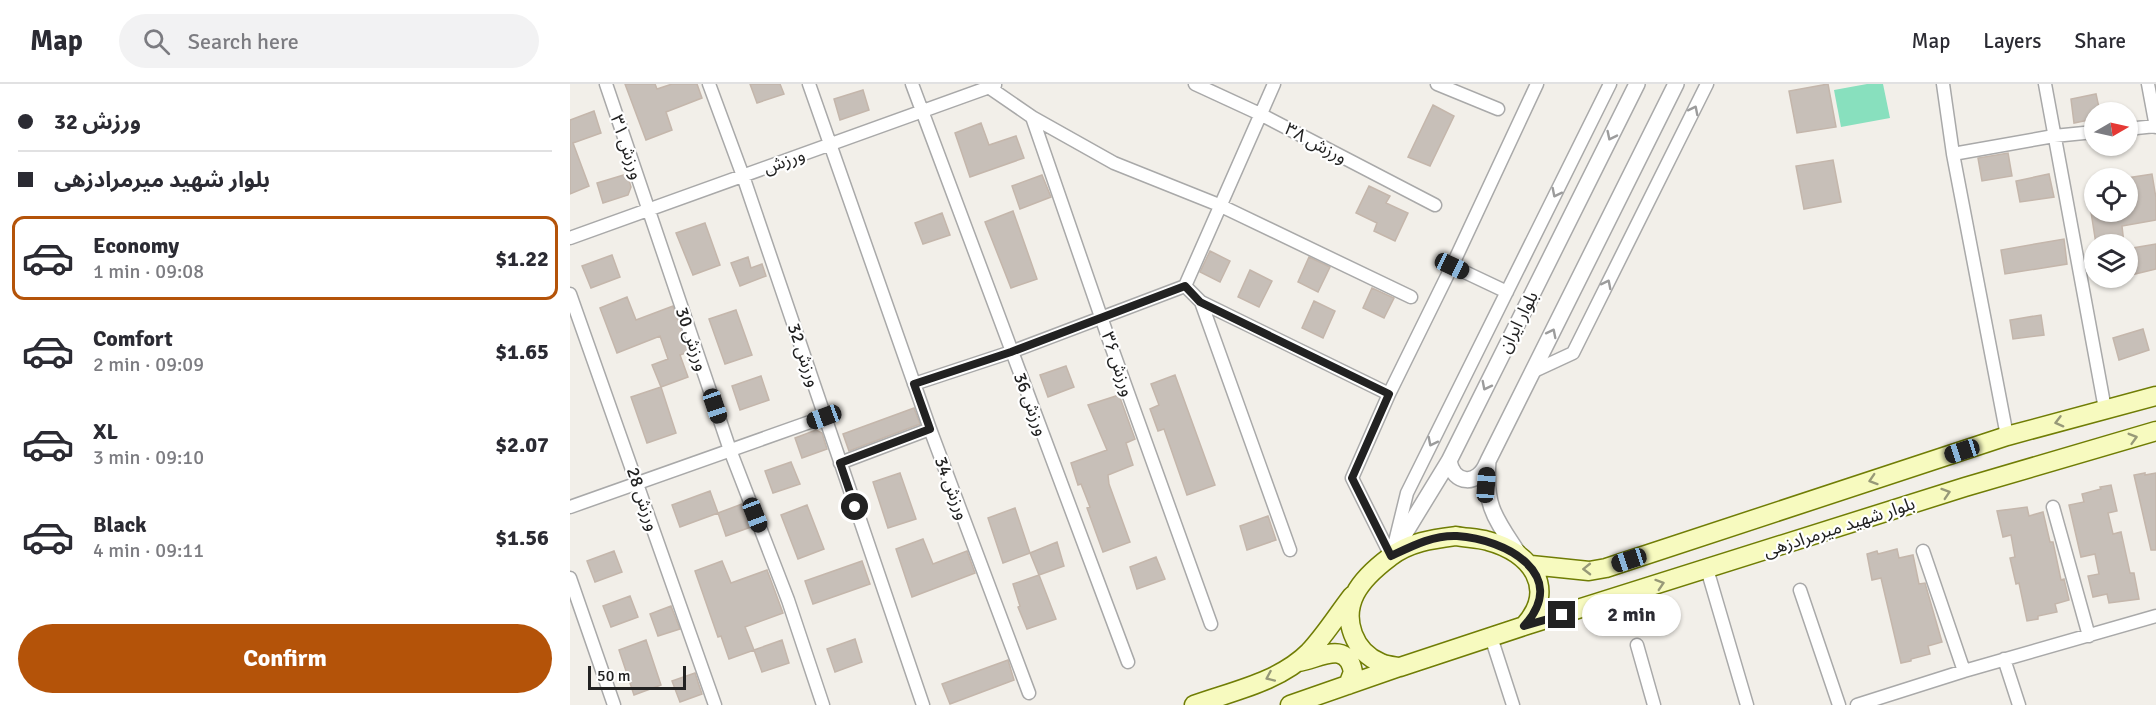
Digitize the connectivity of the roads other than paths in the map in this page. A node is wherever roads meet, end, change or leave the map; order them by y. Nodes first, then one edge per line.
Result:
1 (606, 84) edge
2 (709, 84) edge
3 (809, 84) edge
4 (912, 84) edge
5 (1195, 84) edge
6 (1274, 84) edge
7 (1437, 84) edge
8 (1537, 84) edge
9 (1610, 84) edge
10 (1637, 84) edge
11 (1676, 84) edge
12 (1707, 84) edge
13 (1942, 84) edge
14 (2045, 84) edge
15 (2148, 84) edge
16 (994, 86) edge
17 (1498, 109) dead end
18 (922, 112) junction
19 (1260, 114) junction
20 (1032, 117) junction
21 (2156, 126) edge
22 (2138, 128) edge
23 (2084, 133) edge
24 (2054, 136) junction
25 (831, 145) junction
26 (1953, 154) junction
27 (743, 176) junction
28 (1435, 205) dead end
29 (1219, 206) junction
30 (649, 210) junction
31 (570, 238) edge
32 (1452, 266) junction
33 (1185, 286) junction
34 (1507, 292) junction
35 (570, 294) edge
36 (1411, 297) dead end
37 (1200, 302) junction
38 (1101, 316) junction
39 (1011, 352) junction
40 (1532, 372) junction
41 (914, 384) junction
42 (1389, 394) junction
43 (2156, 396) edge
44 (2105, 410) junction
45 (824, 417) junction
46 (930, 429) junction
47 (2156, 431) edge
48 (2007, 436) junction
49 (730, 450) junction
50 (1449, 461) junction
51 (1488, 461) junction
52 (840, 463) junction
53 (637, 483) junction
54 (570, 507) edge
55 (2053, 507) dead end
56 (1290, 550) dead end
57 (1923, 551) dead end
58 (1391, 556) junction
59 (1525, 561) junction
60 (1707, 569) junction
61 (570, 578) edge
62 (1800, 590) dead end
63 (1355, 592) junction
64 (2156, 616) edge
65 (1211, 624) dead end
66 (1524, 626) junction
67 (2090, 636) junction
68 (1491, 637) junction
69 (1637, 645) dead end
70 (2004, 659) junction
71 (1128, 662) dead end
72 (1297, 662) junction
73 (1400, 667) junction
74 (1964, 670) junction
75 (1348, 685) junction
76 (1029, 693) dead end
77 (614, 705) edge
78 (715, 705) edge
79 (823, 705) edge
80 (923, 705) edge
81 (1194, 705) edge
82 (1290, 705) edge
83 (1514, 705) edge
84 (1654, 705) edge
85 (1747, 705) edge
86 (1839, 705) edge
87 (1857, 705) edge
88 (2019, 705) edge

1 - 30 street, ورزش ۳۱
2 - 27 street, ورزش 32
3 - 25 street, ورزش 34
4 - 18 street, ورزش 36
5 - 19 street, ورزش ۳۸
6 - 19 street
7 - 17 street
8 - 32 street
9 -> 34 street
10 -> 50 street, بلوار ایران
40 -> 11 street, بلوار ایران
40 -> 12 street
13 - 26 street
14 - 24 street
15 - 21 street
16 - 18 street, ورزش
16 - 20 street
18 - 25 street, ورزش
18 - 39 street, ورزش 36
19 - 28 street, ورزش ۳۸
19 - 29 street
20 - 29 street
20 - 38 street, ورزش ۳۶
21 - 22 street
23 - 24 street
24 - 26 street
24 - 44 street
25 - 27 street, ورزش
25 - 41 street, ورزش 34
26 - 48 street
27 - 30 street, ورزش
27 - 45 street, ورزش 32
29 - 33 street
29 - 36 street
30 - 31 street, ورزش
30 - 49 street, ورزش 30
32 - 34 street
32 - 42 street
33 - 37 street
33 - 38 street
34 -> 58 street
35 - 53 street, ورزش 28
37 - 42 street
37 - 56 street
38 - 39 street
38 - 65 street, ورزش ۳۶
39 - 41 street
39 - 71 street, ورزش 36
40 - 51 street, بلوار ایران
41 - 46 street, ورزش 34
42 - 58 street
43 - 44 main road, بلوار شهید میرمرادزهی
44 -> 48 main road, بلوار شهید میرمرادزهی
45 - 49 street
45 - 52 street, ورزش 32
46 - 52 street
46 - 76 street, ورزش 34
60 -> 47 main road, بلوار شهید میرمرادزهی
48 -> 59 main road, بلوار شهید میرمرادزهی
49 - 53 street
49 - 79 street, ورزش 30
50 - 51 street
50 - 58 street, بلوار ایران
51 - 59 street, بلوار ایران
52 - 80 street, ورزش 32
53 - 54 street
53 - 78 street, ورزش 28
55 - 67 street
57 - 74 street
58 - 59 main road
58 - 63 main road
59 - 66 main road
66 -> 60 main road, بلوار شهید میرمرادزهی
60 - 85 street
61 - 77 street
62 - 86 street
63 - 72 main road
63 - 73 main road
64 - 67 street
66 - 68 main road
67 - 70 street
68 - 73 main road
68 - 83 street
69 - 84 street
70 - 74 street
70 - 88 street
72 - 75 main road
72 -> 81 main road
73 - 75 main road
74 - 87 street
75 - 82 main road

